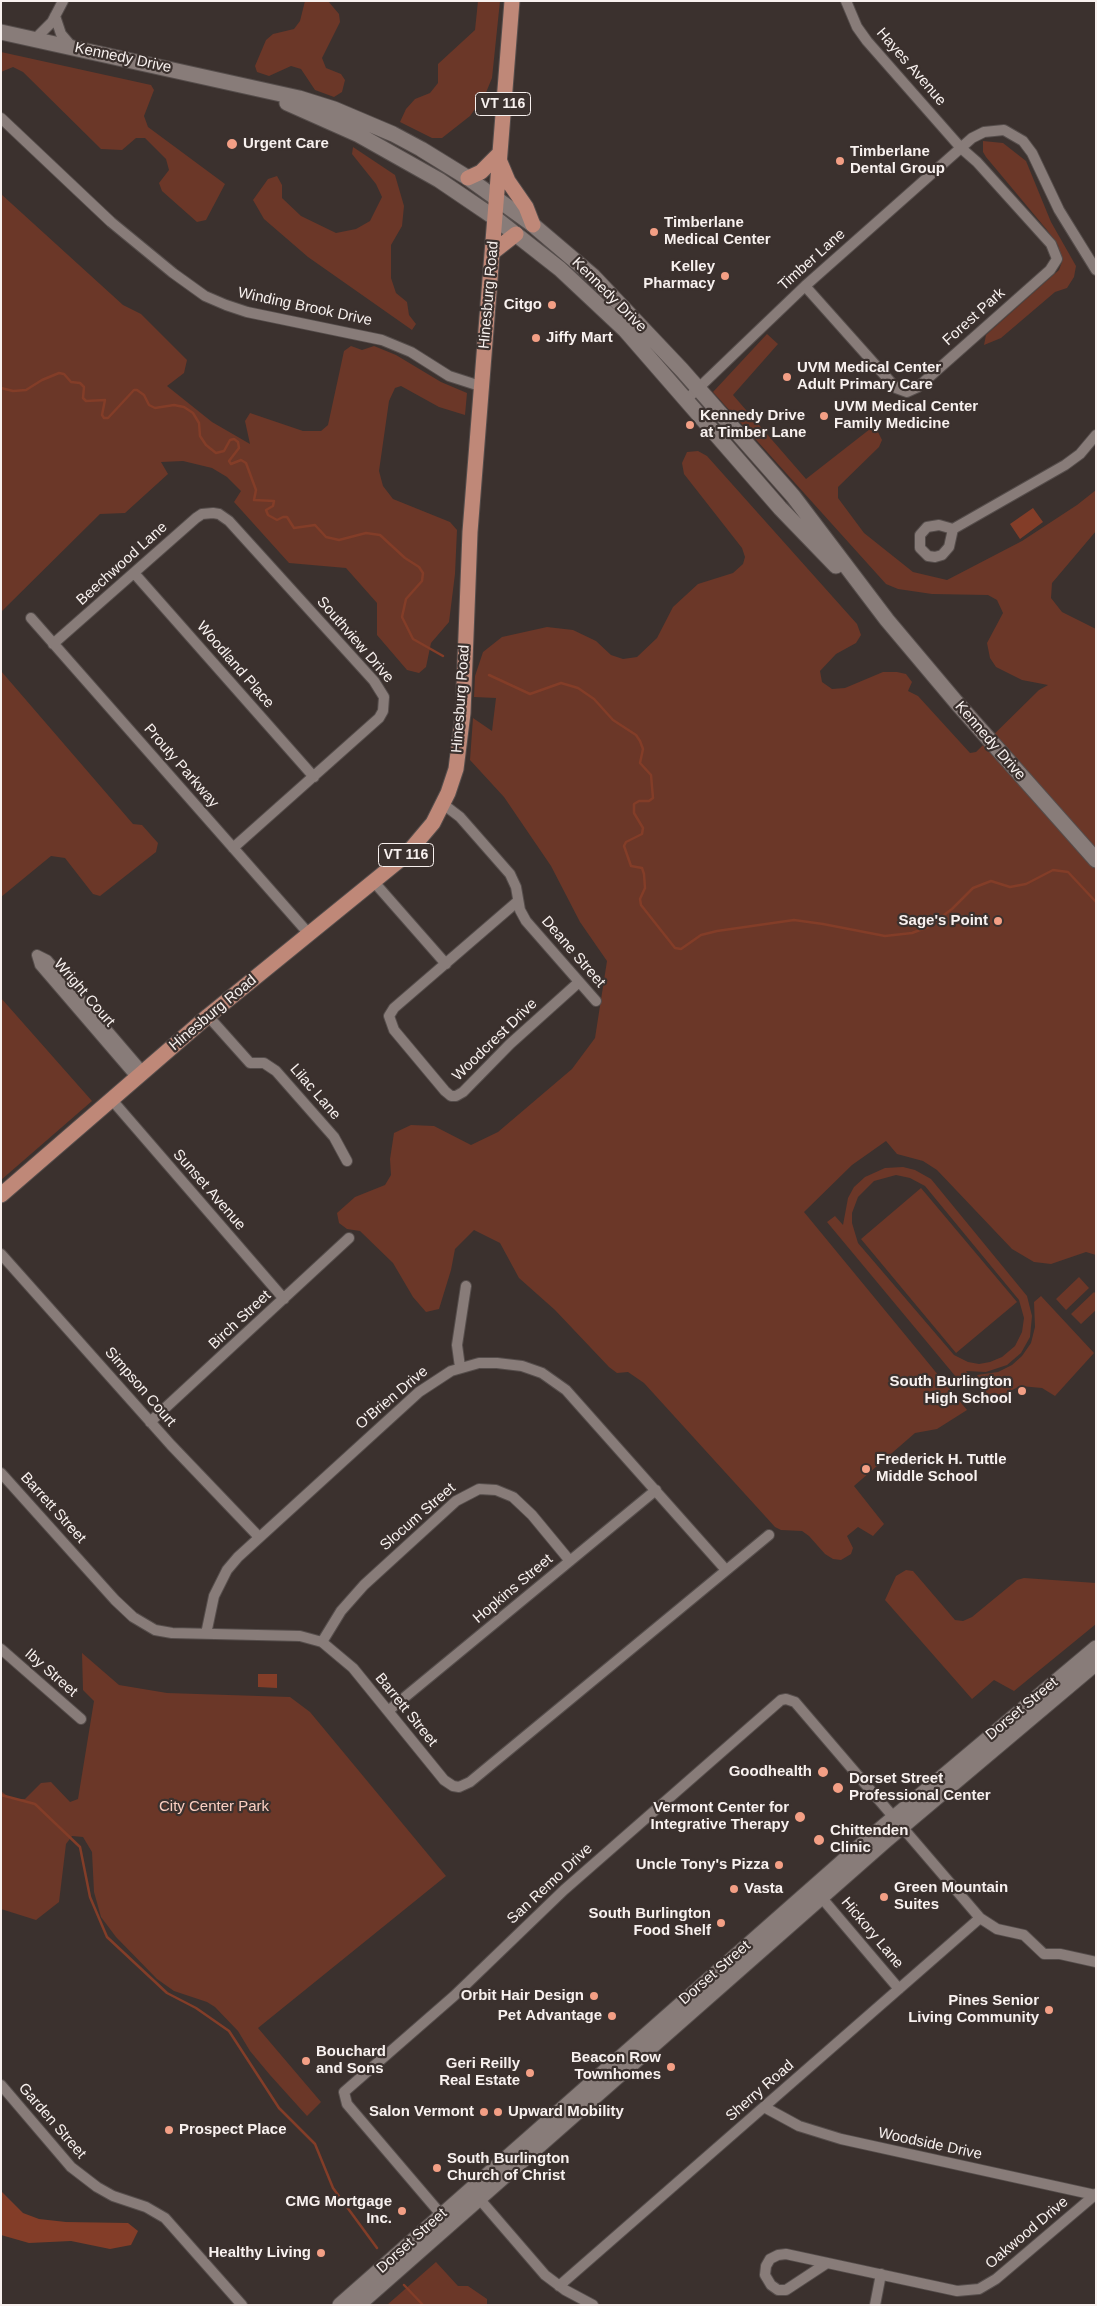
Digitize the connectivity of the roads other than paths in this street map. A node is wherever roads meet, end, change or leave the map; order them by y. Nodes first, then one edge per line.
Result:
1 (63, 1) edge
2 (512, 1) edge
3 (846, 1) edge
4 (55, 16) junction
5 (1, 32) edge
6 (34, 40) junction
7 (74, 48) junction
8 (244, 86) junction
9 (1, 118) edge
10 (961, 148) junction
11 (499, 157) junction
12 (468, 178) junction
13 (496, 198) junction
14 (495, 218) junction
15 (533, 224) junction
16 (516, 234) junction
17 (493, 252) junction
18 (1096, 270) edge
19 (805, 286) junction
20 (480, 386) junction
21 (692, 395) junction
22 (1096, 435) edge
23 (213, 512) joint
24 (953, 529) dead end
25 (134, 573) junction
26 (30, 618) dead end
27 (54, 644) junction
28 (314, 777) junction
29 (443, 804) junction
30 (233, 848) junction
31 (1096, 860) edge
32 (374, 882) junction
33 (518, 901) junction
34 (309, 934) junction
35 (446, 964) junction
36 (579, 982) junction
37 (596, 1001) dead end
38 (208, 1016) junction
39 (140, 1075) junction
40 (112, 1100) junction
41 (347, 1161) dead end
42 (1, 1196) edge
43 (349, 1238) dead end
44 (1, 1254) edge
45 (466, 1286) dead end
46 (284, 1299) junction
47 (460, 1367) junction
48 (150, 1422) junction
49 (1, 1473) edge
50 (656, 1490) junction
51 (769, 1535) dead end
52 (259, 1537) junction
53 (570, 1561) junction
54 (726, 1570) junction
55 (206, 1634) junction
56 (322, 1642) junction
57 (1096, 1648) edge
58 (1, 1649) edge
59 (1096, 1663) edge
60 (388, 1711) junction
61 (81, 1719) dead end
62 (898, 1822) junction
63 (821, 1897) junction
64 (980, 1918) junction
65 (1096, 1962) edge
66 (899, 1989) junction
67 (1, 2085) edge
68 (764, 2107) junction
69 (475, 2193) junction
70 (1095, 2194) edge
71 (445, 2219) junction
72 (827, 2263) junction
73 (880, 2274) junction
74 (559, 2286) junction
75 (242, 2305) edge
76 (340, 2305) edge
77 (358, 2305) edge
78 (593, 2305) edge
79 (875, 2305) edge

1 - 4 street
2 - 11 main road, Hinesburg Road / VT 116
3 - 10 street, Hayes Avenue
4 - 6 street
4 - 7 street
5 - 6 main road, Kennedy Drive
6 - 7 main road, Kennedy Drive
7 - 8 main road, Kennedy Drive
8 - 12 main road, Kennedy Drive
8 - 14 main road, Kennedy Drive
9 - 20 street, Winding Brook Drive
10 - 18 street, Timber Lane
10 - 19 street, Timber Lane
10 - 19 street, Forest Park
11 - 12 main road
11 - 13 main road, Hinesburg Road / VT 116
11 - 15 main road
12 - 13 main road, Kennedy Drive
13 - 14 main road, Hinesburg Road / VT 116
13 - 15 main road, Kennedy Drive
14 - 16 main road, Kennedy Drive
14 - 17 main road, Hinesburg Road / VT 116
15 - 21 main road, Kennedy Drive
16 - 17 main road
16 - 21 main road, Kennedy Drive
17 - 20 main road, Hinesburg Road / VT 116
19 - 21 street, Timber Lane
20 - 29 main road, Hinesburg Road / VT 116
21 - 31 main road, Kennedy Drive
22 - 24 street
23 - 25 street, Beechwood Lane
23 - 28 street, Southview Drive
25 - 27 street, Beechwood Lane
25 - 28 street, Woodland Place
26 - 27 street, Prouty Parkway
27 - 30 street, Prouty Parkway
28 - 30 street, Southview Drive
29 - 32 main road, Hinesburg Road / VT 116
29 - 33 street, Deane Street
30 - 34 street, Prouty Parkway
32 - 34 main road, Hinesburg Road / VT 116
32 - 35 street
33 - 35 street, Woodcrest Drive
33 - 36 street, Deane Street
34 - 38 main road, Hinesburg Road / VT 116
35 - 36 street, Woodcrest Drive
36 - 37 street, Deane Street
38 - 39 main road, Hinesburg Road / VT 116
38 - 41 street, Lilac Lane
39 - 39 street, Wright Court
39 - 40 main road, Hinesburg Road / VT 116
40 - 42 main road, Hinesburg Road / VT 116
40 - 46 street, Sunset Avenue
43 - 46 street, Birch Street
44 - 48 street, Simpson Court
45 - 47 street
46 - 48 street, Birch Street
47 - 50 street, O'Brien Drive
47 - 52 street, O'Brien Drive
48 - 52 street, Simpson Court
49 - 55 street, Barrett Street
50 - 53 street, Hopkins Street
50 - 54 street, O'Brien Drive
51 - 54 street, Barrett Street
52 - 55 street, O'Brien Drive
53 - 56 street, Slocum Street
53 - 60 street, Hopkins Street
54 - 60 street, Barrett Street
55 - 56 street, Barrett Street
56 - 60 street, Barrett Street
57 - 62 main road, Dorset Street
58 - 61 street, Iby Street
59 - 62 main road, Dorset Street
62 - 63 main road, Dorset Street
62 - 64 street
62 - 69 main road, Dorset Street
62 - 71 street, San Remo Drive
63 - 66 street, Hickory Lane
63 - 69 main road, Dorset Street
64 - 65 street
64 - 66 street, Sherry Road
66 - 68 street, Sherry Road
67 - 75 street, Garden Street
68 - 70 street, Woodside Drive
68 - 74 street, Sherry Road
69 - 71 main road, Dorset Street
69 - 74 street
70 - 73 street, Oakwood Drive
71 - 76 main road, Dorset Street
71 - 77 main road, Dorset Street
72 - 72 street, Oakwood Drive
72 - 73 street, Oakwood Drive
73 - 79 street
74 - 78 street

